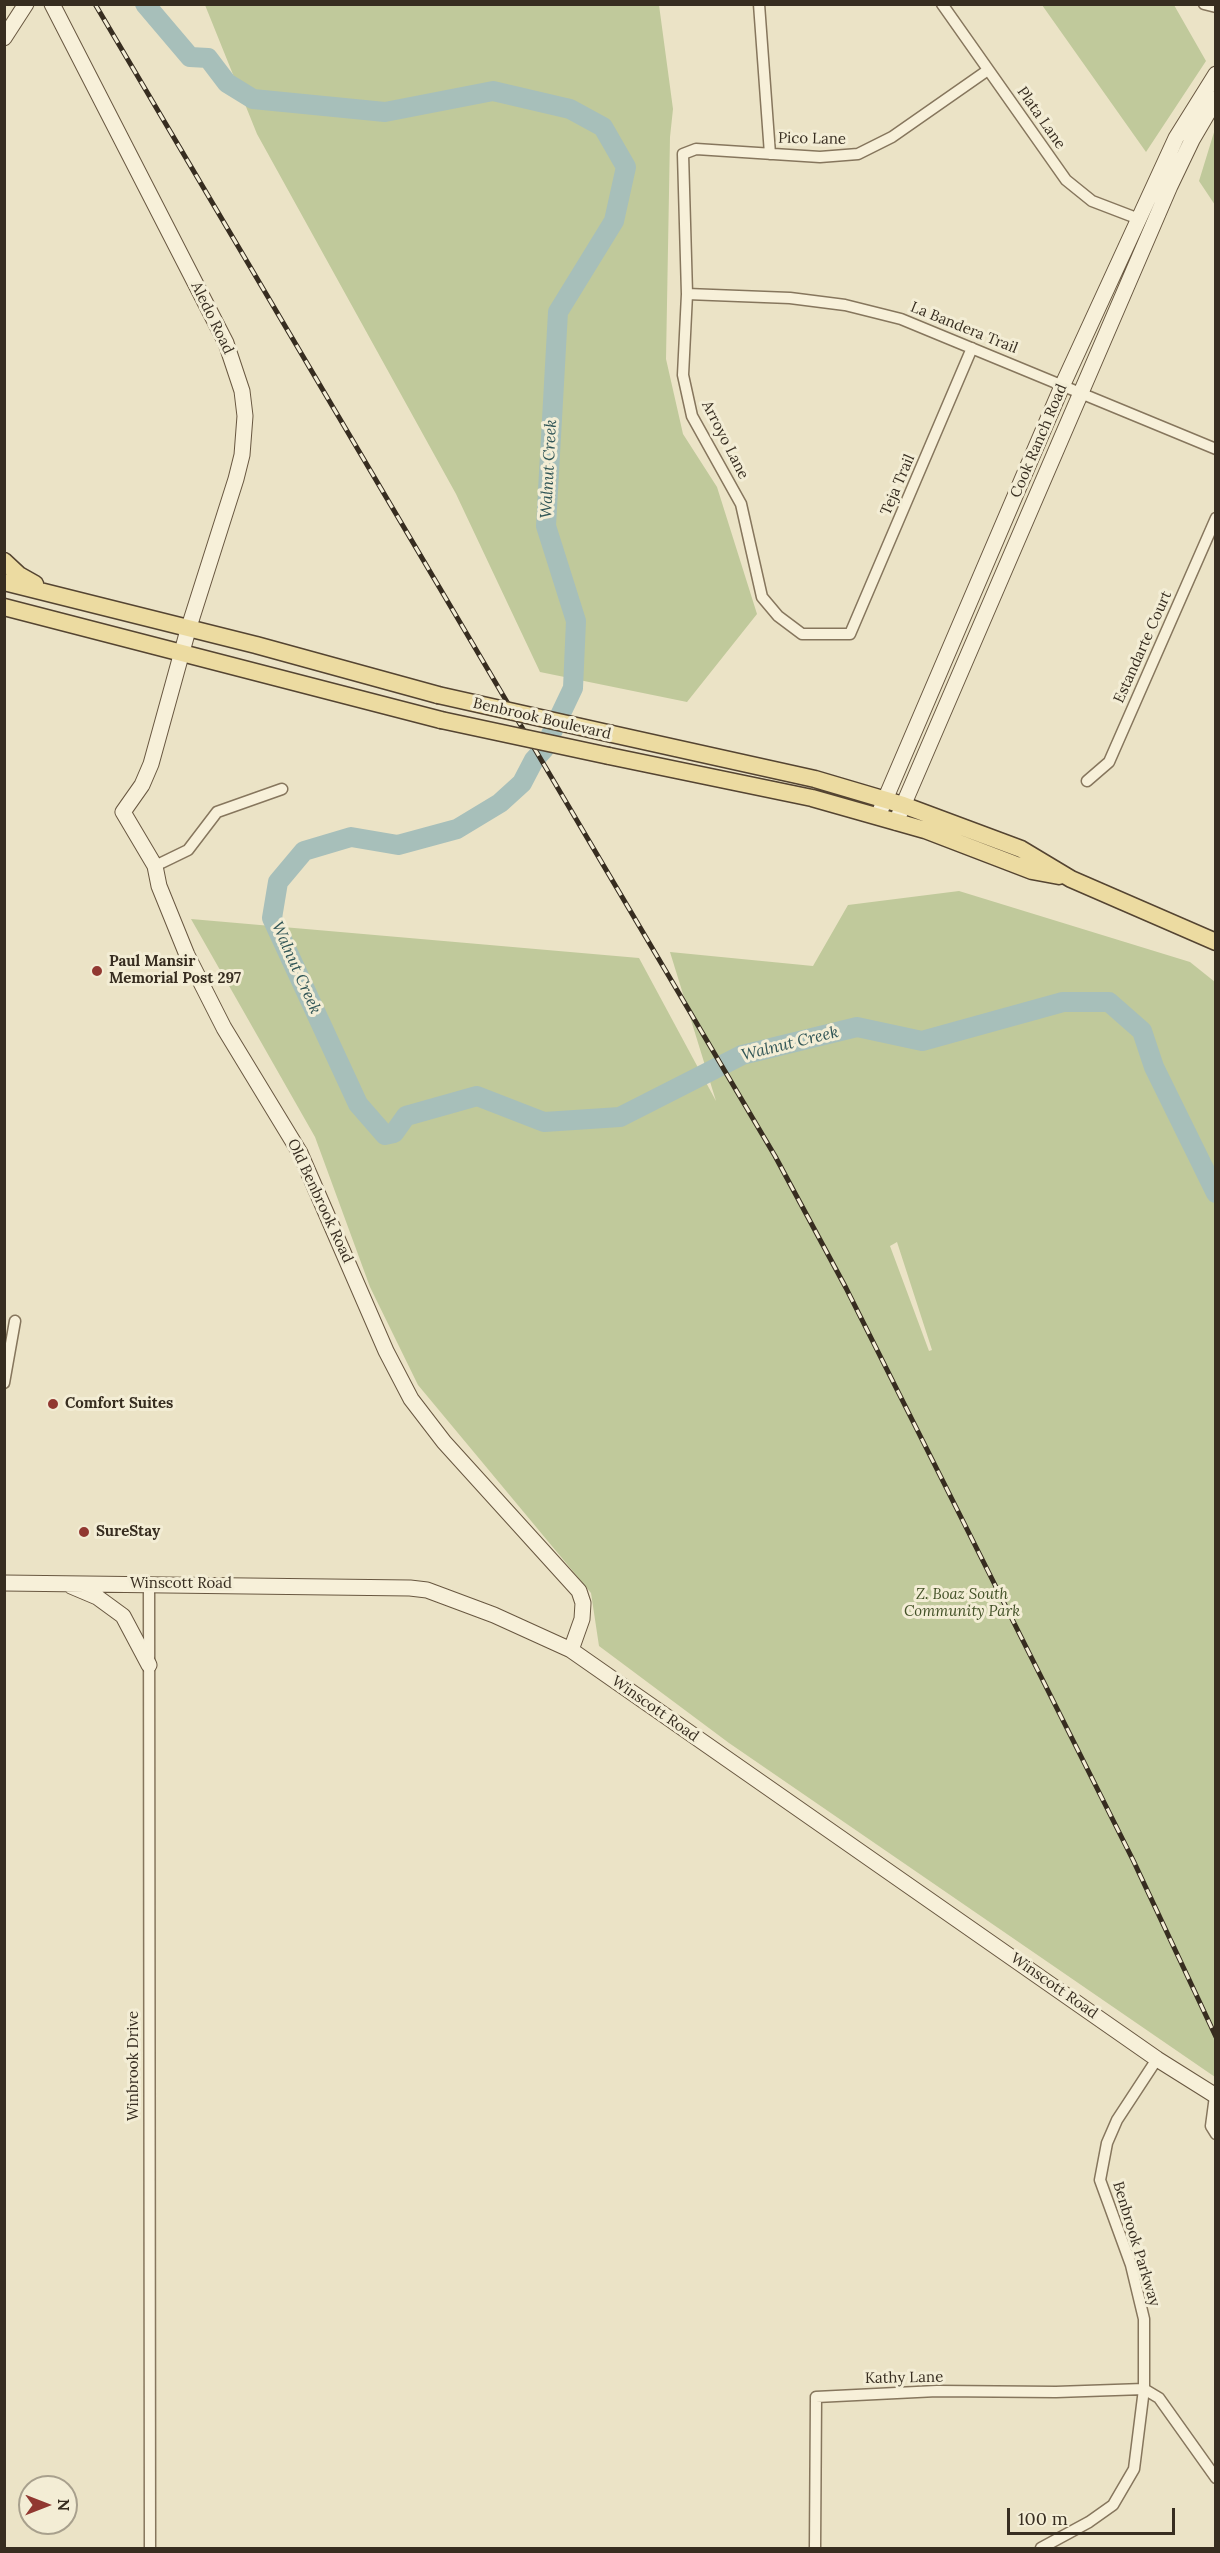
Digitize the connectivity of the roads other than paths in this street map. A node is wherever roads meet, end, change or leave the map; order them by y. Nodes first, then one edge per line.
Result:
1 (26, 4) edge
2 (52, 4) edge
3 (759, 4) edge
4 (942, 4) edge
5 (1204, 4) edge
6 (1215, 7) edge
7 (4, 38) edge
8 (988, 69) junction
9 (1215, 74) edge
10 (1215, 99) edge
11 (683, 154) joint
12 (770, 154) junction
13 (1139, 219) junction
14 (687, 294) junction
15 (972, 348) junction
16 (1063, 384) junction
17 (1083, 393) junction
18 (1215, 449) edge
19 (1215, 518) edge
20 (4, 561) edge
21 (4, 582) edge
22 (57, 597) junction
23 (4, 607) edge
24 (4, 619) edge
25 (66, 625) junction
26 (188, 630) junction
27 (850, 634) joint
28 (182, 654) junction
29 (1087, 781) dead end
30 (282, 789) dead end
31 (885, 799) junction
32 (903, 805) junction
33 (878, 816) junction
34 (896, 822) junction
35 (155, 866) junction
36 (1071, 879) junction
37 (1215, 942) edge
38 (15, 1321) dead end
39 (4, 1383) edge
40 (4, 1583) edge
41 (65, 1583) junction
42 (149, 1584) junction
43 (571, 1650) junction
44 (149, 1665) junction
45 (1157, 2059) junction
46 (1215, 2096) edge
47 (1215, 2134) edge
48 (1144, 2389) junction
49 (1215, 2478) edge
50 (150, 2548) edge
51 (815, 2548) edge
52 (1041, 2548) edge

1 - 7 street
2 - 26 street, Aledo Road
3 - 12 street
4 - 8 street, Plata Lane
5 - 6 street
8 - 12 street, Pico Lane
8 - 13 street, Plata Lane
9 - 13 street, Cook Ranch Road
10 - 17 street, Cook Ranch Road
11 - 12 street, Pico Lane
11 - 14 street, Arroyo Lane
13 - 16 street, Cook Ranch Road
14 - 15 street, La Bandera Trail
14 - 27 street, Arroyo Lane
15 - 16 street, La Bandera Trail
15 - 27 street, Teja Trail
16 - 17 street, La Bandera Trail
16 - 31 street, Cook Ranch Road
17 - 18 street, La Bandera Trail
17 - 32 street, Cook Ranch Road
19 - 29 street, Estandarte Court
20 - 22 main road
21 - 22 main road, Benbrook Boulevard
22 - 26 main road, Benbrook Boulevard
23 - 25 main road, Benbrook Boulevard
24 - 25 main road
25 - 28 main road, Benbrook Boulevard
26 - 28 street, Aledo Road
26 - 31 main road, Benbrook Boulevard, bridge
28 - 33 main road, Benbrook Boulevard, bridge
28 - 35 street, Old Benbrook Road
30 - 35 street
31 - 32 main road, Benbrook Boulevard
31 - 33 street, Cook Ranch Road
32 - 34 street, Cook Ranch Road
32 - 36 main road, Benbrook Boulevard
33 - 34 main road, Benbrook Boulevard
34 - 36 main road, Benbrook Boulevard
35 - 43 street, Old Benbrook Road
36 - 37 main road, Benbrook Boulevard
38 - 39 street
40 - 41 street, Winscott Road
41 - 42 street, Winscott Road
41 - 44 street
42 - 43 street, Winscott Road
42 - 44 street, Winbrook Drive
43 - 45 street, Winscott Road
44 - 50 street, Winbrook Drive
45 - 46 street, Winscott Road
45 - 48 street, Benbrook Parkway
46 - 47 street, Winscott Road
48 - 49 street
48 - 51 street, Kathy Lane
48 - 52 street, Benbrook Parkway

